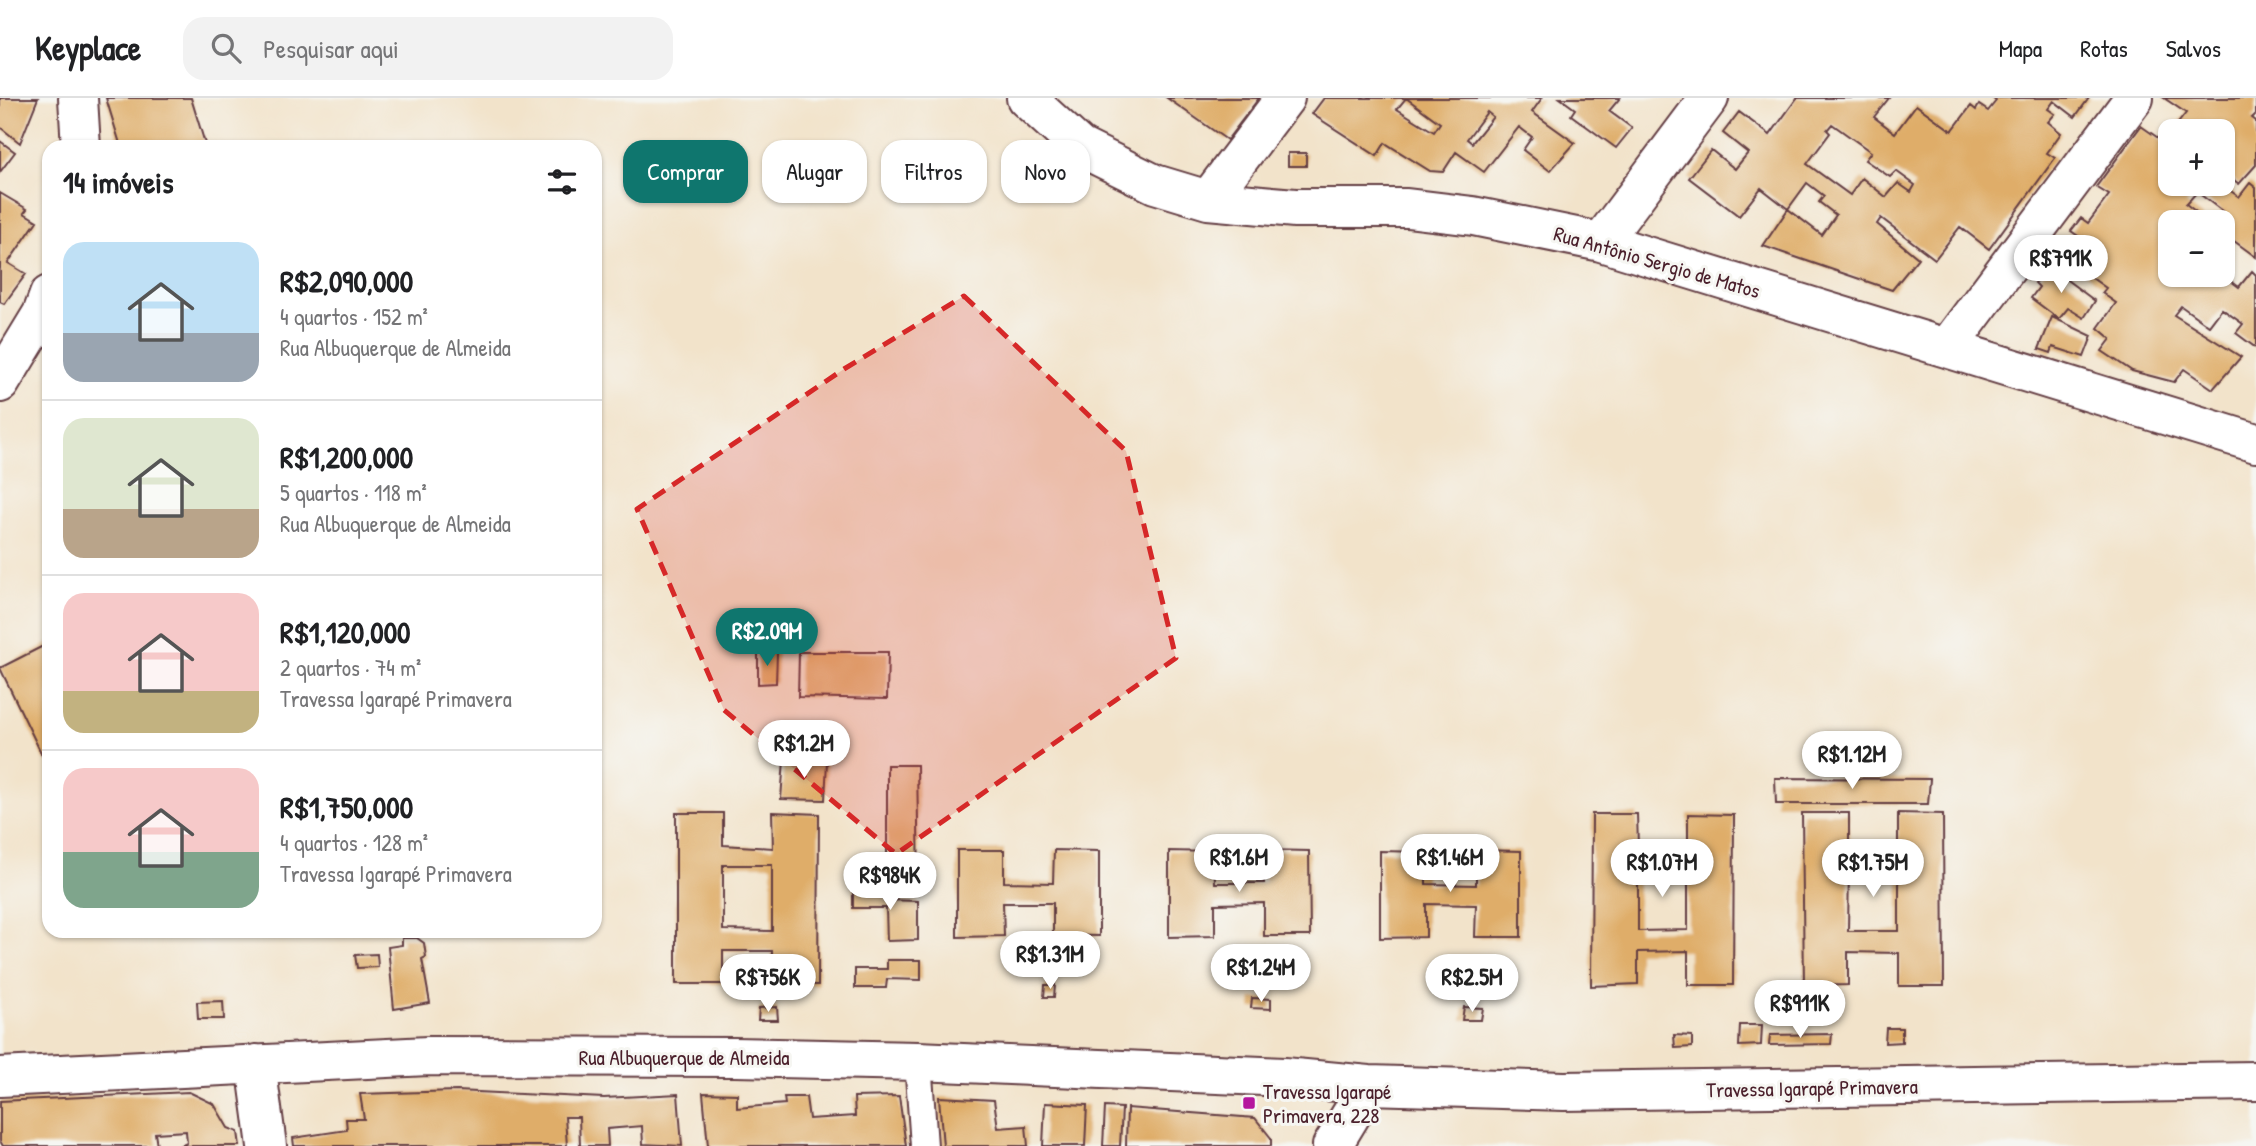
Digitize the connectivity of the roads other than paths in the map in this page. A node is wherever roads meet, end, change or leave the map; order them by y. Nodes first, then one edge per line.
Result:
1 (78, 98) edge
2 (1026, 98) edge
3 (1285, 98) edge
4 (1709, 98) edge
5 (2134, 98) edge
6 (81, 140) edge
7 (1208, 200) junction
8 (1601, 242) junction
9 (42, 314) edge
10 (1947, 348) junction
11 (0, 383) edge
12 (2256, 443) edge
13 (918, 1061) junction
14 (256, 1064) junction
15 (0, 1077) edge
16 (2256, 1081) edge
17 (1369, 1085) junction
18 (267, 1146) edge
19 (924, 1146) edge
20 (1332, 1146) edge

1 - 6 street
2 - 7 street, Rua Antônio Sergio de Matos
3 - 7 street
4 - 8 street
5 - 10 street
7 - 8 street, Rua Antônio Sergio de Matos
8 - 10 street, Rua Antônio Sergio de Matos
9 - 11 street
10 - 12 street, Rua Antônio Sergio de Matos
13 - 14 street, Rua Albuquerque de Almeida
13 - 17 street, Rua Albuquerque de Almeida
13 - 19 lane
14 - 15 street, Rua Albuquerque de Almeida
14 - 18 street
16 - 17 street, Travessa Igarapé Primavera
17 - 20 street

